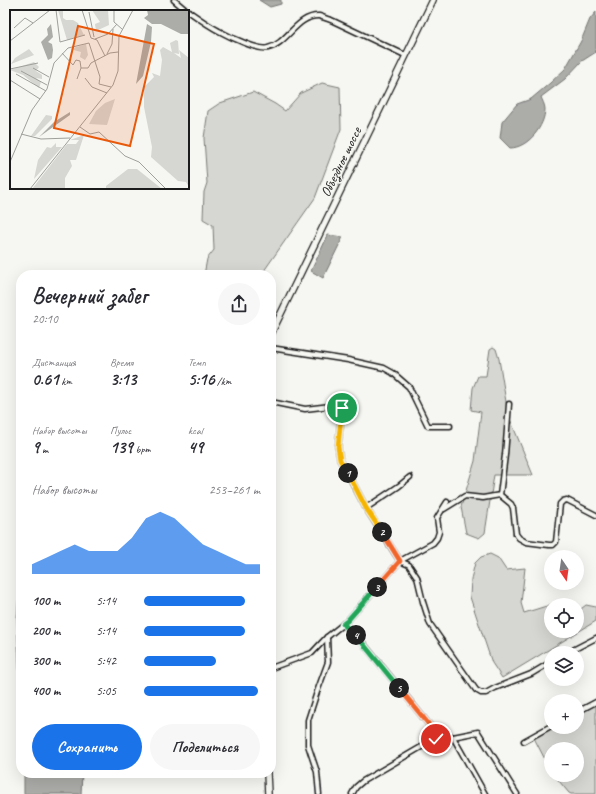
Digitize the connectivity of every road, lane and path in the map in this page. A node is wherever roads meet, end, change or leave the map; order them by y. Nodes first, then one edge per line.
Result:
1 (174, 0) edge
2 (433, 0) edge
3 (187, 10) edge
4 (189, 12) edge
5 (406, 55) junction
6 (276, 324) edge
7 (276, 349) edge
8 (276, 403) edge
9 (509, 404) dead end
10 (450, 426) dead end
11 (410, 477) dead end
12 (500, 495) junction
13 (447, 502) dead end
14 (366, 508) junction
15 (442, 510) junction
16 (596, 515) edge
17 (400, 561) junction
18 (343, 624) junction
19 (327, 637) junction
20 (596, 638) edge
21 (581, 646) edge
22 (276, 666) edge
23 (544, 666) edge
24 (596, 702) edge
25 (584, 708) edge
26 (544, 730) edge
27 (442, 732) junction
28 (453, 737) junction
29 (524, 741) dead end
30 (267, 778) edge
31 (268, 794) edge
32 (319, 794) edge
33 (352, 794) edge
34 (486, 794) edge
35 (517, 794) edge

1 - 3 street
2 - 5 main road, Объездное шоссе
4 - 5 street
5 - 6 main road, Объездное шоссе
7 - 10 street
8 - 14 street
9 - 12 street
11 - 14 street
12 - 15 street
12 - 16 street
13 - 15 street
14 - 17 street
15 - 17 street
17 - 18 street
17 - 23 street
18 - 19 street
18 - 27 street
19 - 22 street
19 - 32 street
20 - 21 street
24 - 25 street
26 - 29 street
27 - 28 street
27 - 33 street
28 - 34 street
28 - 35 street
30 - 31 main road

